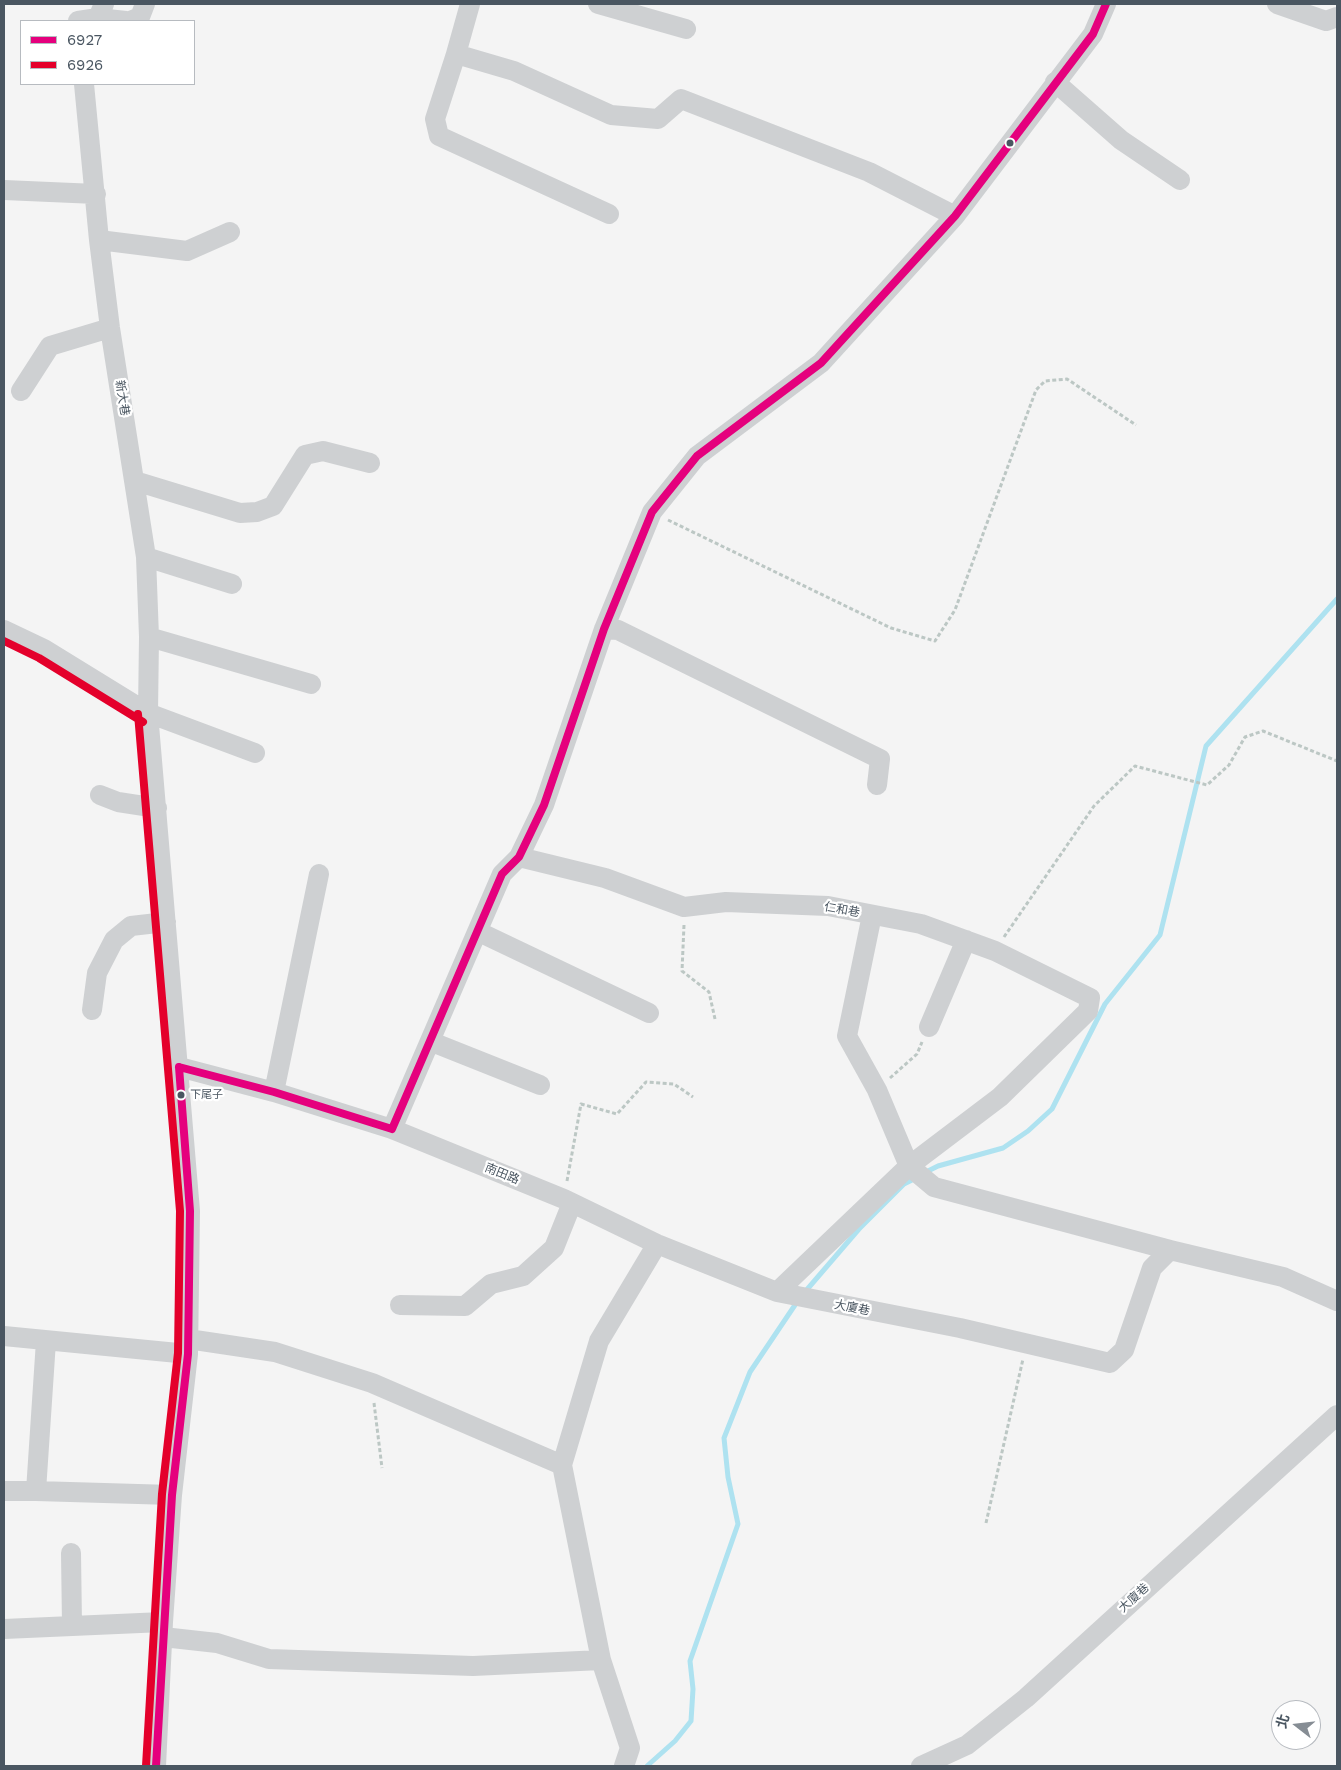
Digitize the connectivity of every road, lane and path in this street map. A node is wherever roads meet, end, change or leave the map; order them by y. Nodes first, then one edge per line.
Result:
1 (76, 4) edge
2 (145, 4) edge
3 (470, 4) edge
4 (598, 4) edge
5 (1106, 4) edge
6 (1277, 4) edge
7 (101, 11) edge
8 (1337, 17) edge
9 (78, 20) edge
10 (80, 20) edge
11 (124, 20) edge
12 (132, 20) edge
13 (686, 28) dead end
14 (456, 54) junction
15 (1055, 82) junction
16 (84, 85) edge
17 (1180, 180) dead end
18 (4, 190) edge
19 (96, 194) junction
20 (609, 214) dead end
21 (955, 216) junction
22 (230, 232) dead end
23 (99, 240) junction
24 (110, 328) junction
25 (21, 391) dead end
26 (1136, 425) dead end
27 (370, 463) dead end
28 (135, 481) junction
29 (652, 512) junction
30 (146, 557) junction
31 (232, 584) dead end
32 (604, 628) junction
33 (4, 630) edge
34 (149, 637) junction
35 (311, 684) dead end
36 (148, 713) junction
37 (255, 753) dead end
38 (1337, 761) edge
39 (877, 785) dead end
40 (100, 795) dead end
41 (157, 808) junction
42 (519, 857) junction
43 (319, 874) dead end
44 (684, 907) junction
45 (872, 915) junction
46 (166, 922) junction
47 (478, 932) junction
48 (966, 940) junction
49 (995, 951) junction
50 (92, 1010) dead end
51 (649, 1013) dead end
52 (715, 1018) dead end
53 (929, 1027) joint
54 (432, 1042) junction
55 (179, 1067) junction
56 (540, 1086) dead end
57 (877, 1090) junction
58 (274, 1092) junction
59 (693, 1097) dead end
60 (392, 1128) junction
61 (912, 1169) junction
62 (568, 1201) junction
63 (657, 1244) junction
64 (1170, 1250) junction
65 (786, 1294) junction
66 (1337, 1300) edge
67 (817, 1301) joint
68 (400, 1305) dead end
69 (4, 1336) edge
70 (46, 1341) junction
71 (1027, 1344) junction
72 (188, 1346) junction
73 (372, 1383) junction
74 (1337, 1415) edge
75 (562, 1465) junction
76 (382, 1468) dead end
77 (4, 1491) edge
78 (36, 1491) junction
79 (172, 1495) junction
80 (986, 1523) dead end
81 (72, 1553) dead end
82 (72, 1626) junction
83 (4, 1629) edge
84 (163, 1630) junction
85 (601, 1660) junction
86 (156, 1766) edge
87 (624, 1766) edge
88 (921, 1766) edge

1 - 9 street
2 - 12 street
3 - 14 street
4 - 13 street
5 - 15 street
6 - 8 street
7 - 10 street
7 - 11 street
14 - 20 street
14 - 21 street
15 - 17 street
15 - 21 street
16 - 19 street, 新大巷
18 - 19 street
19 - 23 street, 新大巷
21 - 29 street
22 - 23 street
23 - 24 street, 新大巷
24 - 25 street
24 - 28 street, 新大巷
26 - 29 path
27 - 28 street
28 - 30 street, 新大巷
29 - 32 street
30 - 31 street
30 - 34 street, 新大巷
32 - 39 street
32 - 42 street
33 - 36 street
34 - 35 street
34 - 36 street, 新大巷
36 - 37 street
36 - 41 street
38 - 49 path
40 - 41 street
41 - 46 street
42 - 44 street, 仁和巷
42 - 47 street
43 - 58 street
44 - 45 street, 仁和巷
44 - 52 path
45 - 48 street
45 - 57 street, 仁和巷
46 - 50 street
46 - 55 street
47 - 51 street
47 - 54 street
48 - 49 street
48 - 53 street
49 - 61 street
53 - 57 path
54 - 56 street
54 - 60 street
55 - 58 street, 南田路
55 - 72 street
57 - 61 street, 仁和巷
58 - 60 street, 南田路
59 - 62 path
60 - 62 street, 南田路
61 - 64 street
61 - 65 street
62 - 63 street, 南田路
62 - 68 street
63 - 65 street, 南田路
63 - 75 street
64 - 66 street
64 - 71 street, 大廈巷
65 - 67 street, 南田路
67 - 71 street, 大廈巷
69 - 70 street
70 - 72 street
70 - 78 street
71 - 80 path
72 - 73 street
72 - 79 street
73 - 75 street
73 - 76 path
74 - 88 street, 大廈巷
75 - 85 street
77 - 78 street
78 - 79 street
79 - 84 street
81 - 82 street
82 - 83 street
82 - 84 street
84 - 85 street
84 - 86 street
85 - 87 street

